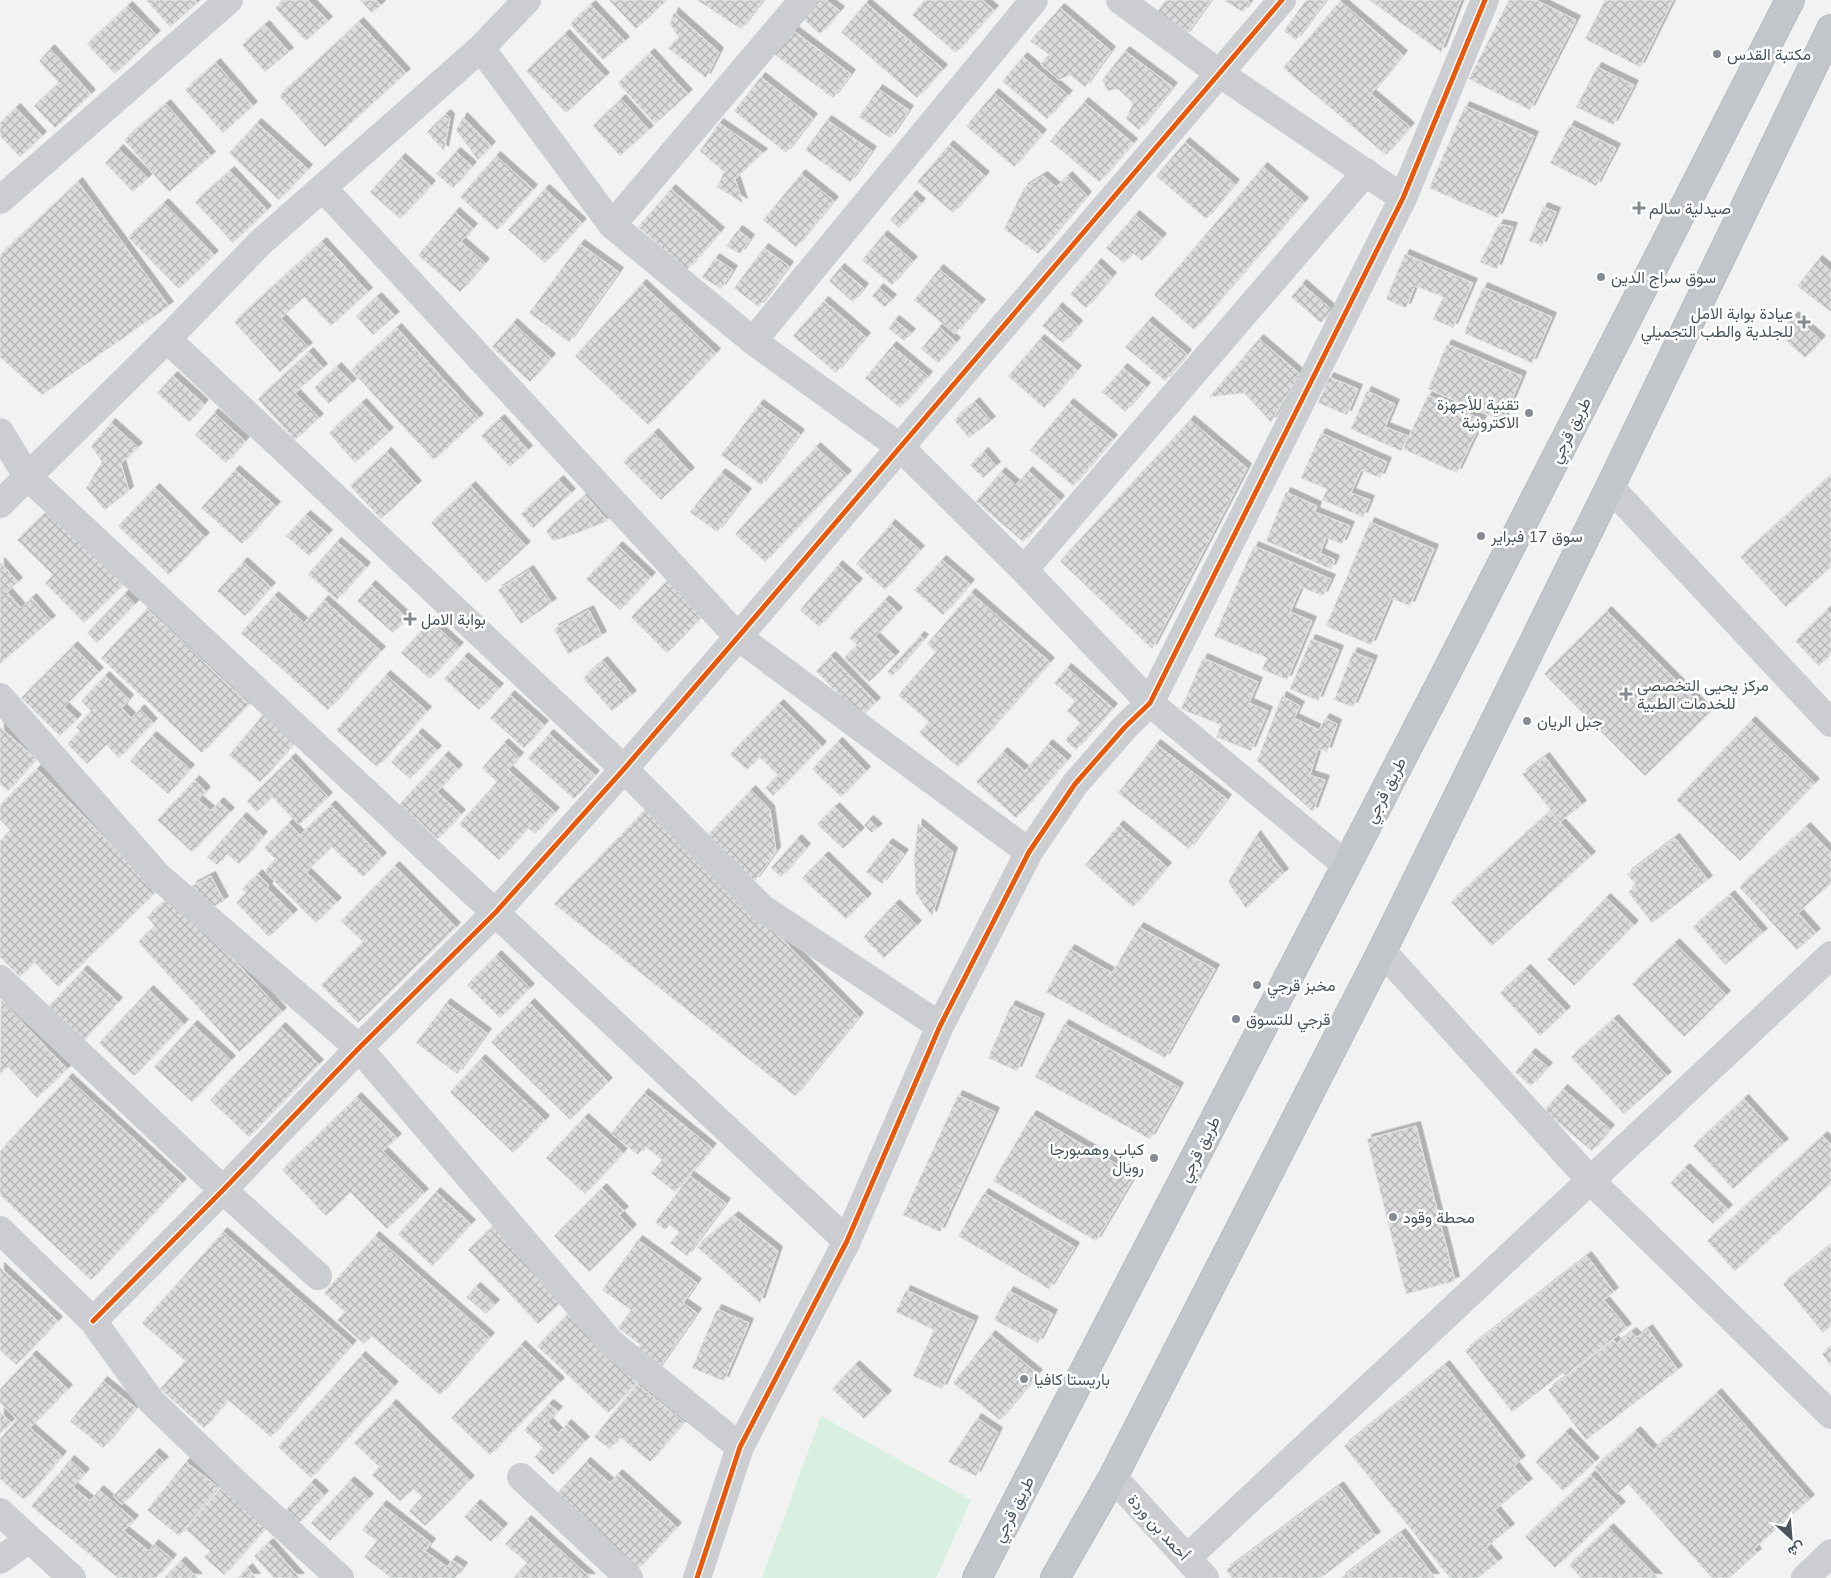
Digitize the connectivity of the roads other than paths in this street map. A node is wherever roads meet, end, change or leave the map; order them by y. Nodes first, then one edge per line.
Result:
1 (229, 0) edge
2 (527, 0) edge
3 (803, 0) edge
4 (1034, 0) edge
5 (1120, 0) edge
6 (1282, 0) edge
7 (1485, 0) edge
8 (1790, 0) edge
9 (1831, 30) edge
10 (481, 48) junction
11 (1218, 73) junction
12 (1366, 172) junction
13 (323, 188) junction
14 (1402, 198) junction
15 (0, 200) edge
16 (612, 225) junction
17 (167, 339) junction
18 (753, 341) junction
19 (0, 432) edge
20 (900, 447) junction
21 (27, 476) junction
22 (1610, 487) junction
23 (0, 504) edge
24 (1024, 570) junction
25 (738, 637) junction
26 (0, 698) edge
27 (1150, 703) junction
28 (1831, 722) edge
29 (624, 768) junction
30 (1029, 852) junction
31 (1346, 865) junction
32 (496, 912) junction
33 (1382, 951) junction
34 (1831, 955) edge
35 (0, 979) edge
36 (940, 1026) junction
37 (359, 1048) junction
38 (1591, 1181) junction
39 (223, 1190) junction
40 (0, 1230) edge
41 (847, 1241) junction
42 (318, 1276) dead end
43 (94, 1321) junction
44 (1831, 1415) edge
45 (740, 1447) junction
46 (521, 1477) dead end
47 (1113, 1477) junction
48 (0, 1512) edge
49 (29, 1539) junction
50 (1831, 1553) edge
51 (1187, 1558) junction
52 (0, 1560) edge
53 (72, 1578) edge
54 (340, 1578) edge
55 (629, 1578) edge
56 (697, 1578) edge
57 (977, 1578) edge
58 (1056, 1578) edge
59 (1205, 1578) edge
60 (1805, 1578) edge

1 - 15 street
2 - 10 street
3 - 16 street
4 - 18 street
5 - 11 street
6 - 11 street
7 - 14 street
8 - 31 highway, طريق قرجي
9 - 22 highway
10 - 13 street
10 - 16 street
11 - 12 street
11 - 20 street
12 - 14 street
12 - 24 street
13 - 17 street
13 - 25 street
14 - 27 street
16 - 18 street
17 - 21 street
17 - 29 street
18 - 20 street
19 - 21 street
20 - 24 street
20 - 25 street
21 - 23 street
21 - 32 street
22 - 28 street
22 - 33 highway
24 - 27 street
25 - 29 street
25 - 30 street
26 - 37 street
27 - 30 street
27 - 31 street
29 - 32 street
29 - 36 street
30 - 36 street
31 - 57 highway, طريق قرجي
32 - 37 street
32 - 41 street
33 - 38 street
33 - 47 highway
34 - 38 street
35 - 39 street
36 - 41 street
37 - 39 street
37 - 45 street
38 - 44 street
38 - 51 street
39 - 42 street
39 - 43 street
40 - 43 street
41 - 45 street
43 - 54 street
45 - 56 street
46 - 55 street
47 - 51 street, أحمد بن وردة
47 - 58 highway
48 - 49 street
49 - 52 street
49 - 53 street
50 - 60 street
51 - 59 street, أحمد بن وردة

